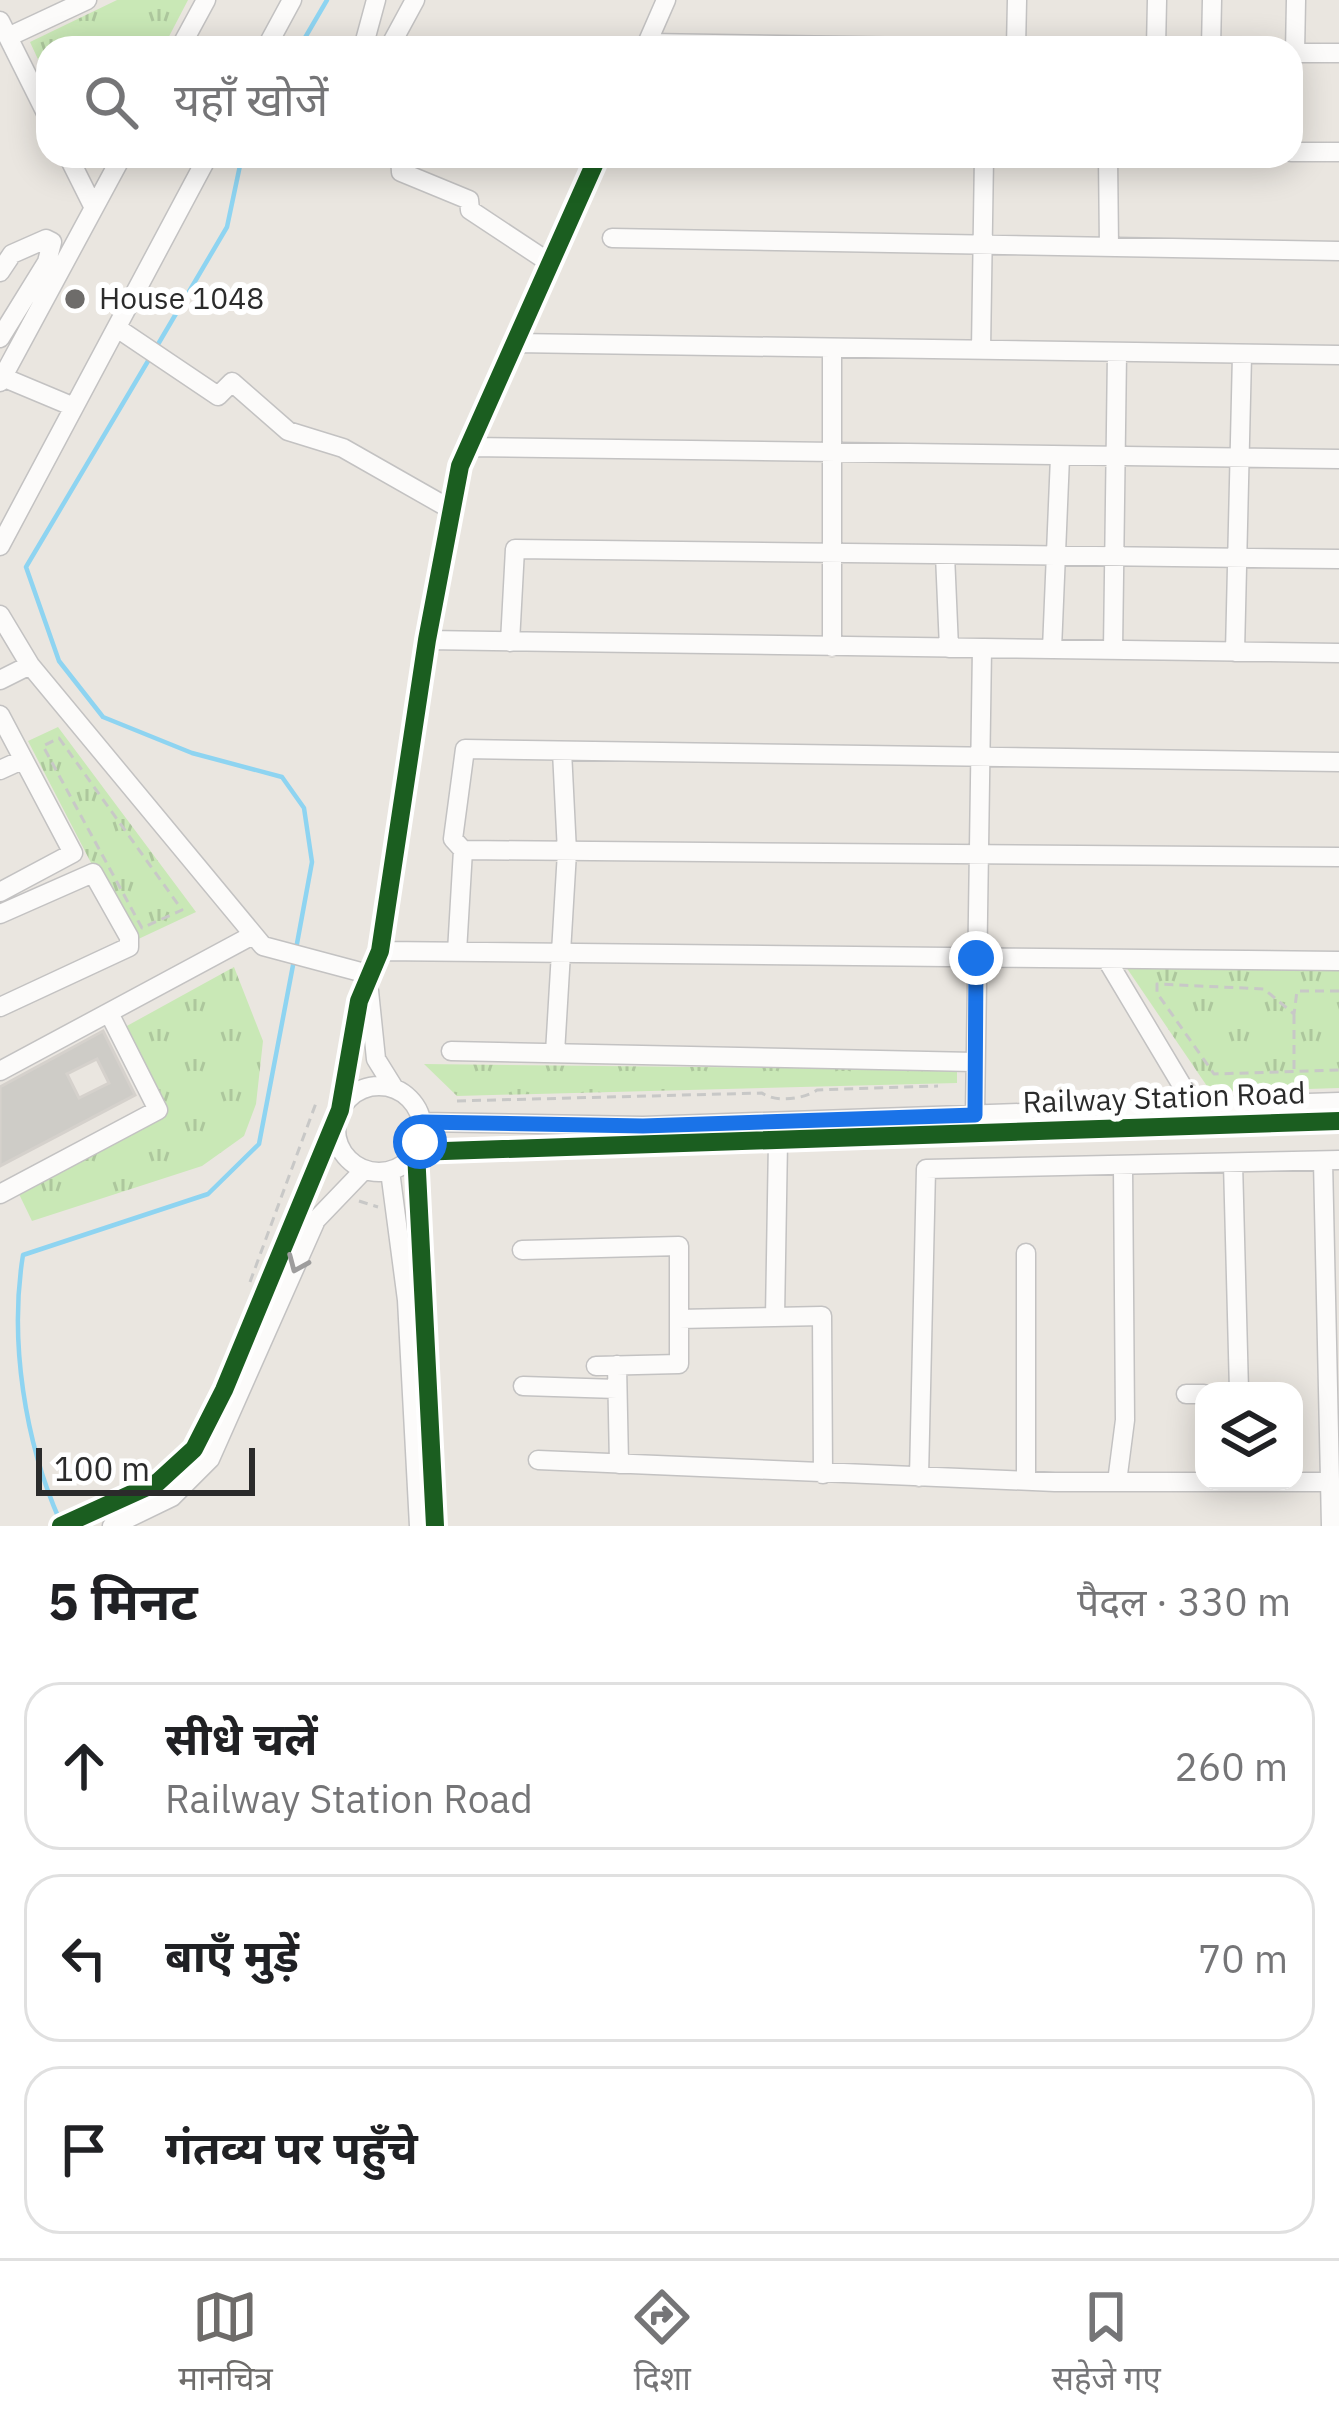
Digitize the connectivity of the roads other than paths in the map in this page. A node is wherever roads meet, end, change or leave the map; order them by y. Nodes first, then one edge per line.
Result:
1 (87, 0) edge
2 (206, 0) edge
3 (292, 0) edge
4 (376, 0) edge
5 (415, 0) edge
6 (667, 0) edge
7 (1017, 0) edge
8 (1157, 0) edge
9 (1211, 0) edge
10 (1296, 0) edge
11 (4, 29) edge
12 (186, 36) edge
13 (272, 36) edge
14 (366, 36) edge
15 (396, 36) edge
16 (650, 36) edge
17 (1016, 36) edge
18 (1156, 36) edge
19 (1211, 36) edge
20 (1294, 36) edge
21 (1303, 53) edge
22 (1339, 53) edge
23 (36, 93) edge
24 (1303, 152) edge
25 (1339, 152) edge
26 (74, 168) edge
27 (116, 168) edge
28 (202, 168) edge
29 (401, 168) edge
30 (593, 168) edge
31 (984, 168) edge
32 (1108, 168) edge
33 (94, 208) junction
34 (612, 238) dead end
35 (983, 245) junction
36 (1109, 247) junction
37 (1339, 250) edge
38 (550, 263) junction
39 (0, 272) edge
40 (117, 328) junction
41 (0, 338) edge
42 (515, 343) junction
43 (832, 349) junction
44 (981, 350) junction
45 (1117, 353) junction
46 (1242, 355) junction
47 (1339, 355) edge
48 (1, 378) edge
49 (74, 407) junction
50 (469, 446) junction
51 (832, 454) junction
52 (1060, 457) junction
53 (1115, 458) junction
54 (1339, 459) edge
55 (1240, 460) junction
56 (452, 510) junction
57 (0, 546) edge
58 (832, 554) junction
59 (1056, 554) junction
60 (1114, 554) junction
61 (945, 555) junction
62 (1238, 557) junction
63 (1339, 559) edge
64 (0, 615) edge
65 (427, 640) junction
66 (510, 642) junction
67 (832, 647) junction
68 (949, 648) junction
69 (982, 648) junction
70 (1052, 649) junction
71 (1113, 650) junction
72 (1235, 652) junction
73 (1339, 653) edge
74 (29, 665) junction
75 (0, 680) edge
76 (0, 716) edge
77 (562, 751) junction
78 (980, 757) junction
79 (22, 760) junction
80 (1339, 762) edge
81 (0, 770) edge
82 (464, 850) junction
83 (567, 852) junction
84 (978, 856) junction
85 (1339, 856) edge
86 (0, 892) edge
87 (0, 914) edge
88 (253, 935) junction
89 (380, 951) junction
90 (458, 952) junction
91 (560, 953) junction
92 (976, 958) junction
93 (1107, 960) junction
94 (1339, 961) edge
95 (368, 974) junction
96 (0, 1007) edge
97 (110, 1015) junction
98 (451, 1051) dead end
99 (555, 1053) junction
100 (974, 1062) junction
101 (0, 1071) edge
102 (394, 1088) junction
103 (1339, 1102) edge
104 (1196, 1109) junction
105 (340, 1110) junction
106 (975, 1115) junction
107 (1339, 1121) edge
108 (422, 1122) junction
109 (778, 1141) junction
110 (416, 1151) junction
111 (1331, 1161) edge
112 (1233, 1163) junction
113 (1123, 1167) junction
114 (364, 1170) junction
115 (390, 1171) junction
116 (0, 1194) edge
117 (522, 1250) dead end
118 (1026, 1253) dead end
119 (775, 1317) junction
120 (679, 1319) junction
121 (617, 1365) junction
122 (596, 1366) dead end
123 (1239, 1382) edge
124 (523, 1386) dead end
125 (617, 1389) junction
126 (538, 1460) dead end
127 (619, 1464) junction
128 (823, 1474) junction
129 (919, 1478) junction
130 (1026, 1481) junction
131 (1195, 1481) edge
132 (1118, 1482) junction
133 (1303, 1482) edge
134 (1330, 1482) junction
135 (61, 1526) edge
136 (112, 1526) edge
137 (418, 1526) edge
138 (435, 1526) edge
139 (1330, 1526) edge

1 - 11 street
2 - 12 street
3 - 13 street
4 - 14 street
5 - 15 street
6 - 16 street
7 - 17 street
8 - 18 street
9 - 19 street
10 - 20 street
11 - 23 street
21 - 22 street
24 - 25 street
26 - 33 street
27 - 33 street
28 - 40 street
29 - 38 street
30 - 38 street
31 - 35 street
32 - 36 street
33 - 48 street
34 - 35 street
35 - 36 street
35 - 44 street
36 - 37 street
38 - 42 street
39 - 41 street
40 - 49 street
40 - 56 street
42 - 43 street
42 - 50 street
43 - 44 street
43 - 51 street
44 - 45 street
45 - 46 street
45 - 53 street
46 - 47 street
46 - 55 street
48 - 49 street
49 - 57 street
50 - 51 street
50 - 56 street
51 - 52 street
51 - 58 street
52 - 53 street
52 - 59 street
53 - 55 street
53 - 60 street
54 - 55 street
55 - 62 street
56 - 65 street
58 - 61 street
58 - 66 street
58 - 67 street
59 - 60 street
59 - 61 street
59 - 70 street
60 - 62 street
60 - 71 street
61 - 68 street
62 - 63 street
62 - 72 street
64 - 74 street
65 - 66 street
65 - 89 street
66 - 67 street
67 - 68 street
68 - 69 street
69 - 70 street
69 - 78 street
70 - 71 street
71 - 72 street
72 - 73 street
74 - 75 street
74 - 88 street
76 - 79 street
77 - 78 street
77 - 82 street
77 - 83 street
78 - 80 street
78 - 84 street
79 - 81 street
79 - 86 street
82 - 83 street
82 - 90 street
83 - 84 street
83 - 91 street
84 - 85 street
84 - 92 street
87 - 96 street
88 - 95 street
88 - 97 street
89 - 90 street
89 - 95 street
90 - 91 street
91 - 92 street
91 - 99 street
92 - 93 street
92 - 100 street
93 - 94 street
93 - 104 street
95 - 102 street
95 - 105 street
97 - 101 street
97 - 116 street
98 - 99 street
99 - 100 street
100 - 106 street
102 - 105 street
102 - 108 street
103 - 104 street, Railway Station Road
104 - 106 street, Railway Station Road
105 - 114 street
105 - 135 street
106 - 108 street, Railway Station Road
107 - 109 street, Railway Station Road
108 - 110 street
109 - 110 street, Railway Station Road
109 - 119 street
110 - 115 street
110 - 138 street
111 - 112 street
111 - 134 street
112 - 113 street
112 - 123 street
113 - 129 street
113 - 132 street
114 - 115 street
114 -> 136 street
115 - 137 street
117 - 120 street
118 - 130 street
119 - 120 street
119 - 128 street
120 - 121 street
121 - 122 street
121 - 125 street
124 - 125 street
125 - 127 street
126 - 127 street
127 - 128 street
128 - 129 street
129 - 130 street
130 - 132 street
131 - 132 street
133 - 134 street
134 - 139 street

